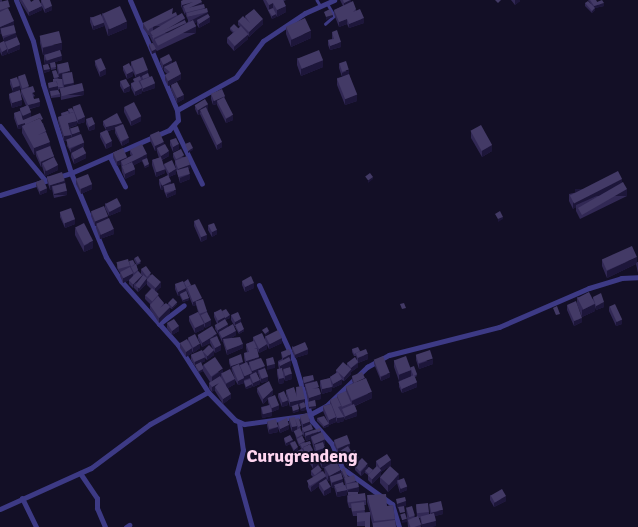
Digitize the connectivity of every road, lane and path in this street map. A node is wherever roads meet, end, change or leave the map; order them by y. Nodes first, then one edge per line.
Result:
1 (16, 0) edge
2 (130, 0) edge
3 (317, 0) edge
4 (334, 0) edge
5 (327, 4) junction
6 (321, 6) junction
7 (325, 24) dead end
8 (177, 110) junction
9 (0, 126) edge
10 (174, 126) junction
11 (110, 156) junction
12 (72, 174) junction
13 (44, 179) junction
14 (202, 184) dead end
15 (125, 186) dead end
16 (0, 195) edge
17 (638, 277) edge
18 (259, 285) dead end
19 (184, 305) dead end
20 (159, 324) junction
21 (208, 392) junction
22 (309, 414) junction
23 (239, 422) junction
24 (80, 472) junction
25 (22, 498) junction
26 (0, 509) edge
27 (36, 527) edge
28 (105, 527) edge
29 (252, 527) edge
30 (399, 527) edge

1 - 12 street
2 - 8 street
3 - 6 lane
4 - 5 street
5 - 6 street
5 - 7 lane
6 - 8 street
8 - 10 street
9 - 13 street
10 - 11 street
10 - 14 street
11 - 12 street
11 - 15 street
12 - 13 street
12 - 20 street
13 - 16 street
17 - 22 street
18 - 22 street
19 - 20 street
20 - 21 street
21 - 23 street
21 - 24 street
22 - 23 street
22 - 30 street
23 - 29 street
24 - 25 street
24 - 28 street
25 - 26 street
25 - 27 street

